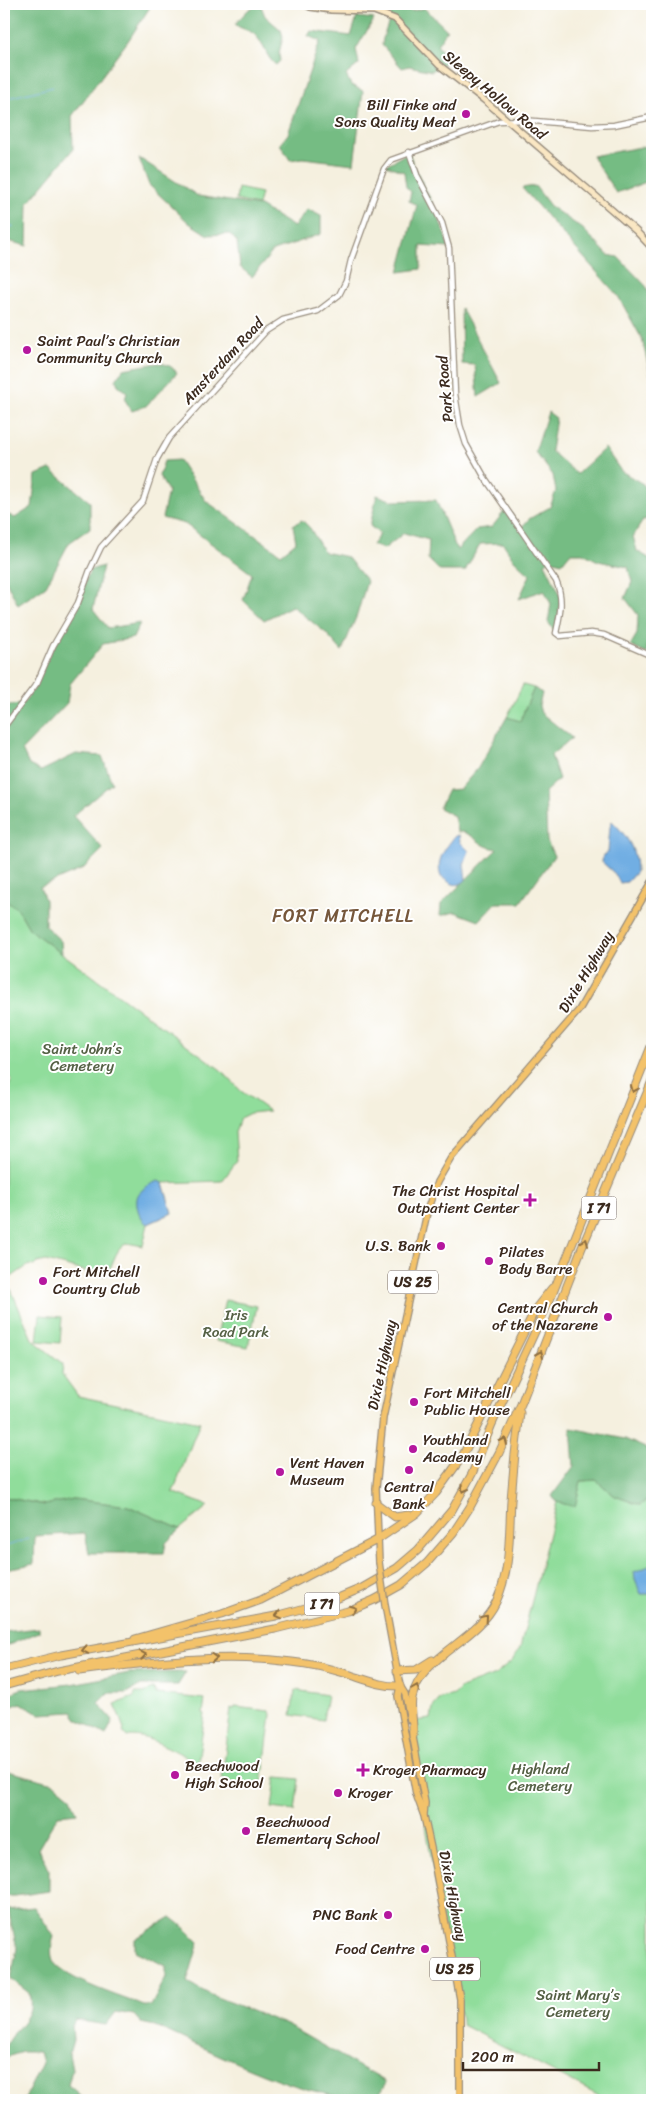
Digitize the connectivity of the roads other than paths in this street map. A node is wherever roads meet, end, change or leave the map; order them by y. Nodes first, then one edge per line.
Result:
1 (304, 4) edge
2 (652, 117) edge
3 (508, 120) junction
4 (410, 152) junction
5 (652, 248) edge
6 (652, 656) edge
7 (4, 727) edge
8 (652, 882) edge
9 (652, 1044) edge
10 (652, 1081) edge
11 (558, 1281) junction
12 (521, 1404) junction
13 (376, 1503) junction
14 (417, 1513) junction
15 (377, 1540) junction
16 (108, 1646) junction
17 (449, 1650) junction
18 (4, 1669) edge
19 (397, 1671) junction
20 (27, 1678) junction
21 (4, 1686) edge
22 (400, 1686) junction
23 (413, 1736) junction
24 (424, 1816) junction
25 (460, 2100) edge

1 - 3 main road, Sleepy Hollow Road
2 - 3 street, Amsterdam Road
3 - 4 street, Amsterdam Road
3 - 5 main road, Sleepy Hollow Road
4 - 6 street, Park Road
4 - 7 street, Amsterdam Road
8 - 13 main road, Dixie Highway / US 25
9 -> 11 highway, I 71
12 -> 10 highway, I 71
11 - 14 highway
11 -> 16 highway, I 71
17 -> 12 highway
20 -> 12 highway, I 71
13 - 14 highway
13 - 15 main road, Dixie Highway / US 25
14 - 15 highway
15 - 16 highway
15 - 19 main road, Dixie Highway / US 25, bridge
16 -> 18 highway, I 71
17 - 19 highway
23 -> 17 highway
19 - 22 main road, Dixie Highway / US 25
20 - 21 highway, I 71
20 -> 22 highway
22 - 23 main road, Dixie Highway / US 25
22 - 24 main road, Dixie Highway / US 25
23 - 24 main road, Dixie Highway / US 25
24 - 25 main road, Dixie Highway / US 25

